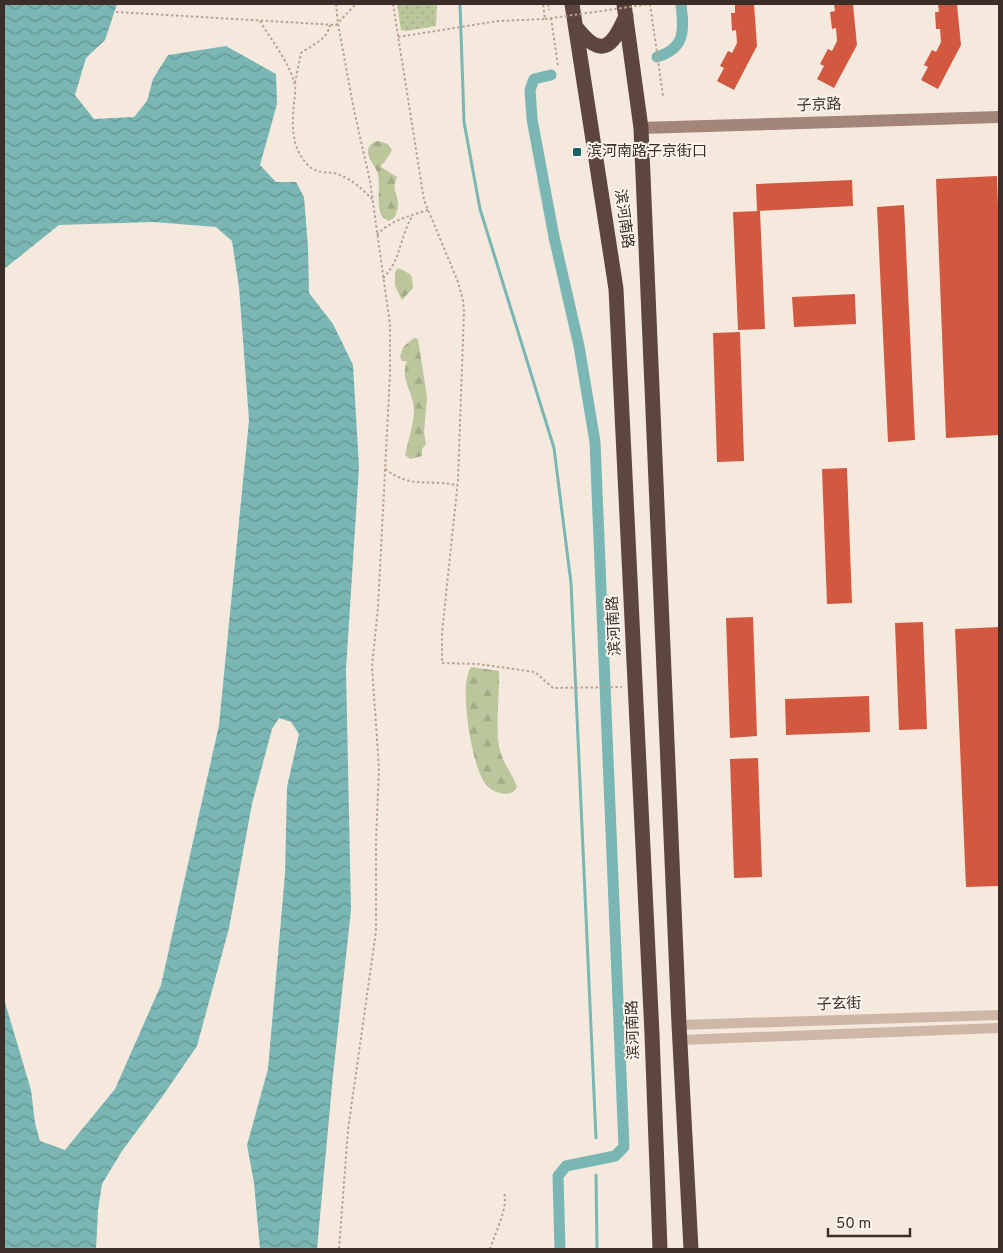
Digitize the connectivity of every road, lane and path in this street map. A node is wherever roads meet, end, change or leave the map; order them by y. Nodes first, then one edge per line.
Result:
1 (336, 4) edge
2 (356, 4) edge
3 (393, 4) edge
4 (543, 4) edge
5 (548, 4) edge
6 (572, 4) edge
7 (650, 4) edge
8 (549, 10) dead end
9 (625, 10) edge
10 (116, 12) dead end
11 (551, 18) junction
12 (545, 19) junction
13 (260, 21) junction
14 (338, 24) junction
15 (330, 25) junction
16 (576, 27) junction
17 (398, 37) junction
18 (558, 66) dead end
19 (294, 86) junction
20 (663, 96) dead end
21 (999, 117) edge
22 (641, 128) junction
23 (372, 199) junction
24 (428, 210) junction
25 (413, 215) junction
26 (377, 235) junction
27 (383, 278) junction
28 (385, 469) junction
29 (457, 485) junction
30 (615, 687) dead end
31 (999, 1015) edge
32 (999, 1028) edge
33 (680, 1032) junction
34 (504, 1193) dead end
35 (339, 1249) edge
36 (490, 1249) edge
37 (660, 1249) edge
38 (691, 1249) edge

1 - 14 path
2 - 14 path
3 - 17 path
4 - 12 path
5 - 8 path
6 - 16 highway, 滨河南路
7 - 11 path, bridge
7 - 20 path
9 - 16 highway
9 - 22 highway, 滨河南路
10 - 13 path
11 - 12 path, bridge
11 - 18 path
12 - 17 path
13 - 15 path
13 - 19 path
14 - 15 path
14 - 23 path
15 - 19 path
16 - 37 highway, 滨河南路
17 - 24 path
19 - 23 path
21 - 22 street, 子京路
22 - 33 highway, 滨河南路
23 - 26 path
24 - 25 path
24 - 29 path
25 - 26 path
25 - 27 path
26 - 27 path
27 - 28 path
28 - 29 path
28 - 35 path
29 - 30 path
31 - 33 street, 子玄街
32 - 33 street, 子玄街
33 - 38 highway, 滨河南路
34 - 36 path

